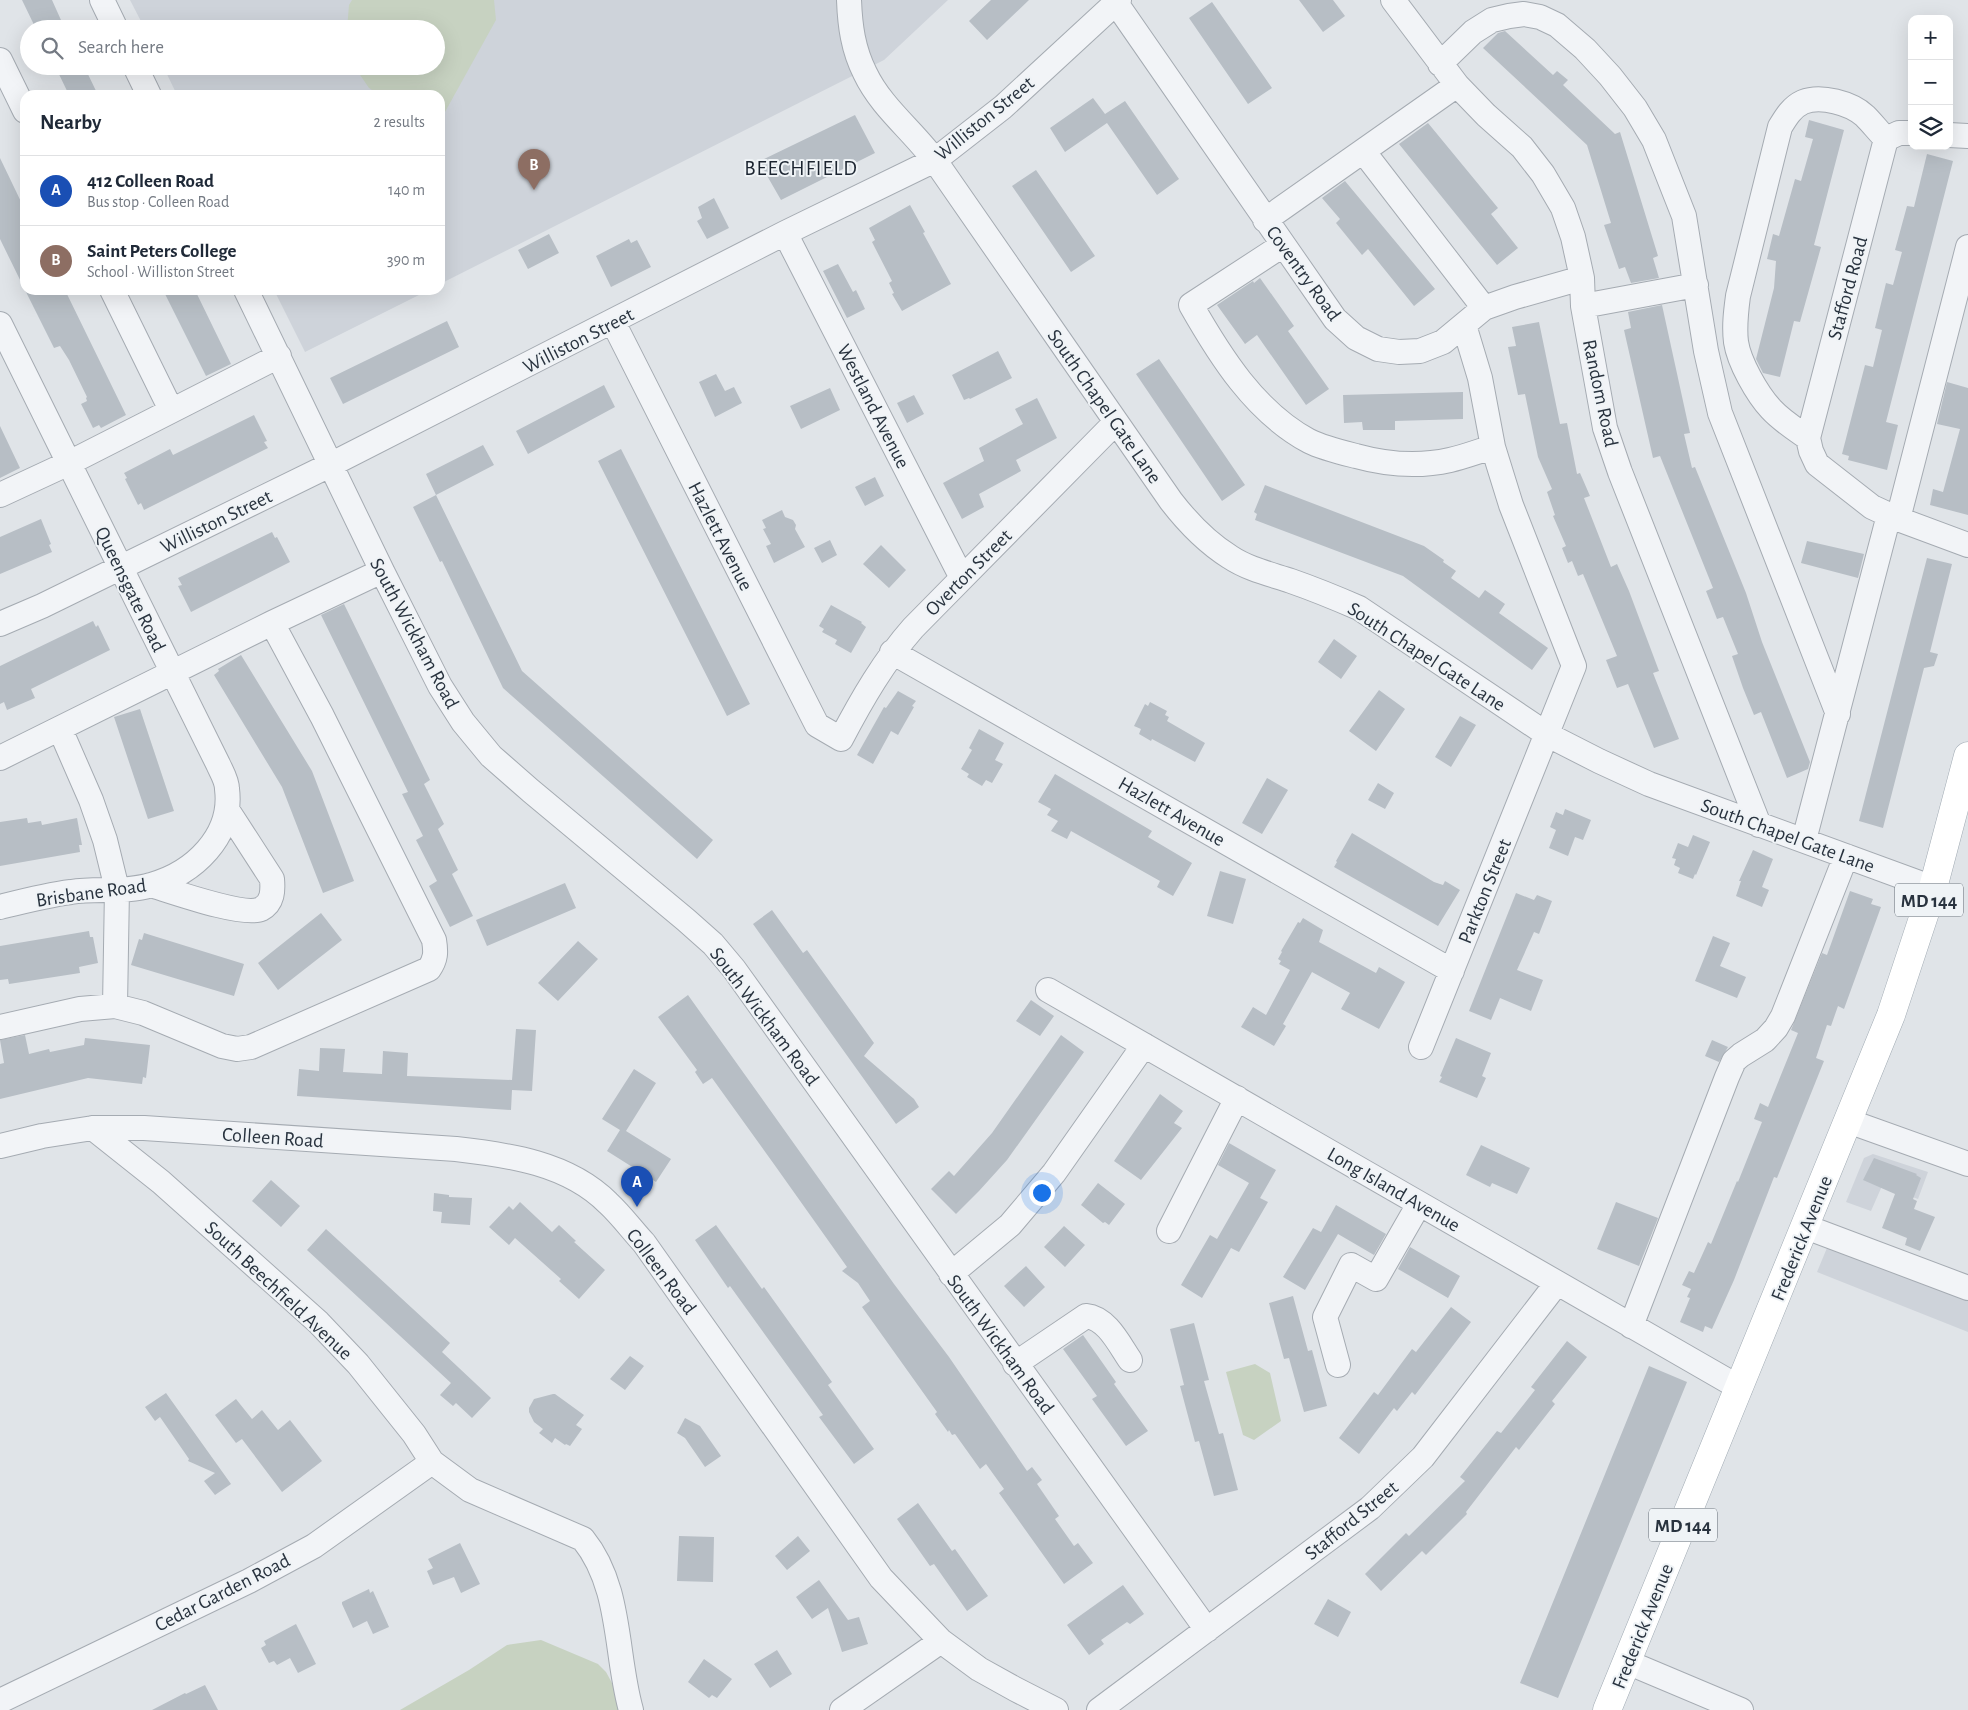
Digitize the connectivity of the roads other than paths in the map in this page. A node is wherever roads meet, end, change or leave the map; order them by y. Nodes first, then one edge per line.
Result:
1 (102, 0) edge
2 (849, 0) edge
3 (1393, 0) edge
4 (1117, 1) edge
5 (112, 20) edge
6 (0, 60) edge
7 (1440, 64) junction
8 (139, 75) edge
9 (1458, 85) junction
10 (147, 90) edge
11 (20, 101) edge
12 (1908, 133) edge
13 (1953, 135) edge
14 (1968, 136) edge
15 (1886, 139) junction
16 (1363, 151) junction
17 (935, 160) junction
18 (1266, 220) junction
19 (785, 233) junction
20 (1283, 245) junction
21 (1968, 247) edge
22 (1582, 278) junction
23 (1696, 285) junction
24 (114, 295) edge
25 (248, 295) edge
26 (1583, 306) junction
27 (1484, 308) junction
28 (613, 322) junction
29 (0, 324) edge
30 (1464, 325) junction
31 (278, 356) junction
32 (171, 410) junction
33 (1116, 422) junction
34 (1808, 438) junction
35 (1493, 446) junction
36 (69, 463) junction
37 (330, 465) junction
38 (0, 495) edge
39 (1894, 517) junction
40 (1968, 544) edge
41 (121, 568) junction
42 (382, 571) junction
43 (962, 578) junction
44 (272, 623) junction
45 (0, 624) edge
46 (892, 652) junction
47 (173, 674) junction
48 (1838, 714) junction
49 (60, 729) junction
50 (1548, 735) junction
51 (841, 739) joint
52 (1968, 756) edge
53 (0, 758) edge
54 (228, 810) junction
55 (1759, 824) junction
56 (1804, 840) junction
57 (204, 855) joint
58 (1846, 856) junction
59 (151, 885) junction
60 (1933, 888) junction
61 (117, 890) junction
62 (0, 907) edge
63 (1452, 971) junction
64 (1048, 990) dead end
65 (115, 1006) junction
66 (0, 1027) edge
67 (1144, 1044) junction
68 (1421, 1047) dead end
69 (1237, 1098) junction
70 (1848, 1121) junction
71 (94, 1128) junction
72 (0, 1146) edge
73 (1968, 1164) edge
74 (1419, 1204) junction
75 (1806, 1227) junction
76 (1169, 1231) dead end
77 (951, 1274) junction
78 (1557, 1283) junction
79 (1968, 1288) edge
80 (1631, 1326) junction
81 (1130, 1360) dead end
82 (1015, 1364) junction
83 (1338, 1366) dead end
84 (1740, 1388) junction
85 (432, 1462) junction
86 (1207, 1630) junction
87 (941, 1641) junction
88 (1627, 1662) junction
89 (0, 1701) edge
90 (631, 1710) edge
91 (842, 1710) edge
92 (1056, 1710) edge
93 (1099, 1710) edge
94 (1607, 1710) edge
95 (1741, 1710) edge

1 - 5 street
2 - 17 street, South Chapel Gate Lane
3 - 7 street, Random Road
4 - 17 street, Williston Street
4 - 18 street, Coventry Road
6 - 11 street
7 - 9 street, Random Road
7 - 23 street
8 - 10 street
9 - 16 street
9 - 22 street, Random Road
12 - 15 street
13 - 14 street
15 - 34 street, Stafford Road
15 - 34 street
16 - 18 street
16 - 27 street
17 - 19 street, Williston Street
17 - 33 street, South Chapel Gate Lane
18 - 20 street, Coventry Road
19 - 28 street, Williston Street
19 - 43 street, Westland Avenue
20 - 30 street, Coventry Road
20 - 35 street
21 - 39 street
22 - 26 street, Random Road
22 - 27 street, Coventry Road
23 - 26 street
23 - 48 street
24 - 32 street
25 - 31 street, South Wickham Road
26 - 55 street, Random Road
27 - 30 street, Coventry Road
28 - 37 street, Williston Street
28 - 51 street, Hazlett Avenue
29 - 36 street, Queensgate Road
30 - 35 street, Parkton Street
31 - 32 street
31 - 37 street, South Wickham Road
32 - 36 street
33 - 43 street, Overton Street
33 - 50 street, South Chapel Gate Lane
34 - 39 street
35 - 50 street, Parkton Street
36 - 38 street
36 - 41 street, Queensgate Road
37 - 41 street, Williston Street
37 - 42 street, South Wickham Road
39 - 40 street
39 - 48 street
41 - 45 street, Williston Street
41 - 47 street, Queensgate Road
42 - 44 street
42 - 77 street, South Wickham Road
43 - 46 street, Overton Street
44 - 47 street
44 - 65 street
46 - 51 street, Overton Street
46 - 63 street, Hazlett Avenue
47 - 49 street
47 - 54 street, Queensgate Road
48 - 56 street
49 - 53 street
49 - 61 street
50 - 55 street, South Chapel Gate Lane
50 - 63 street, Parkton Street
52 - 60 main road, Frederick Avenue / MD 144
54 - 57 street, Queensgate Road
54 - 59 street
55 - 56 street, South Chapel Gate Lane
56 - 58 street, South Chapel Gate Lane
57 - 59 street, Brisbane Road
58 - 60 street, South Chapel Gate Lane
58 - 80 street
59 - 61 street, Brisbane Road
60 - 70 main road, Frederick Avenue / MD 144
61 - 62 street, Brisbane Road
61 - 65 street
63 - 68 street, Parkton Street
64 - 67 street, Long Island Avenue
65 - 66 street
67 - 69 street, Long Island Avenue
67 - 77 street
69 - 74 street, Long Island Avenue
69 - 76 street
70 - 73 street
70 - 75 main road, Frederick Avenue / MD 144
71 - 72 street
71 - 85 street, South Beechfield Avenue
71 - 87 street, Colleen Road
74 - 78 street, Long Island Avenue
74 - 83 street
75 - 79 street
75 - 84 main road, Frederick Avenue / MD 144
77 - 82 street, South Wickham Road
78 - 80 street, Long Island Avenue
78 - 86 street, Stafford Street
80 - 84 street, Long Island Avenue
81 - 82 street
82 - 86 street, South Wickham Road
84 - 88 main road, Frederick Avenue / MD 144
85 - 89 street, Cedar Garden Road
85 - 90 street, South Beechfield Avenue
86 - 93 street, Stafford Street
87 - 91 street
87 - 92 street
88 - 94 main road, Frederick Avenue / MD 144
88 - 95 street

